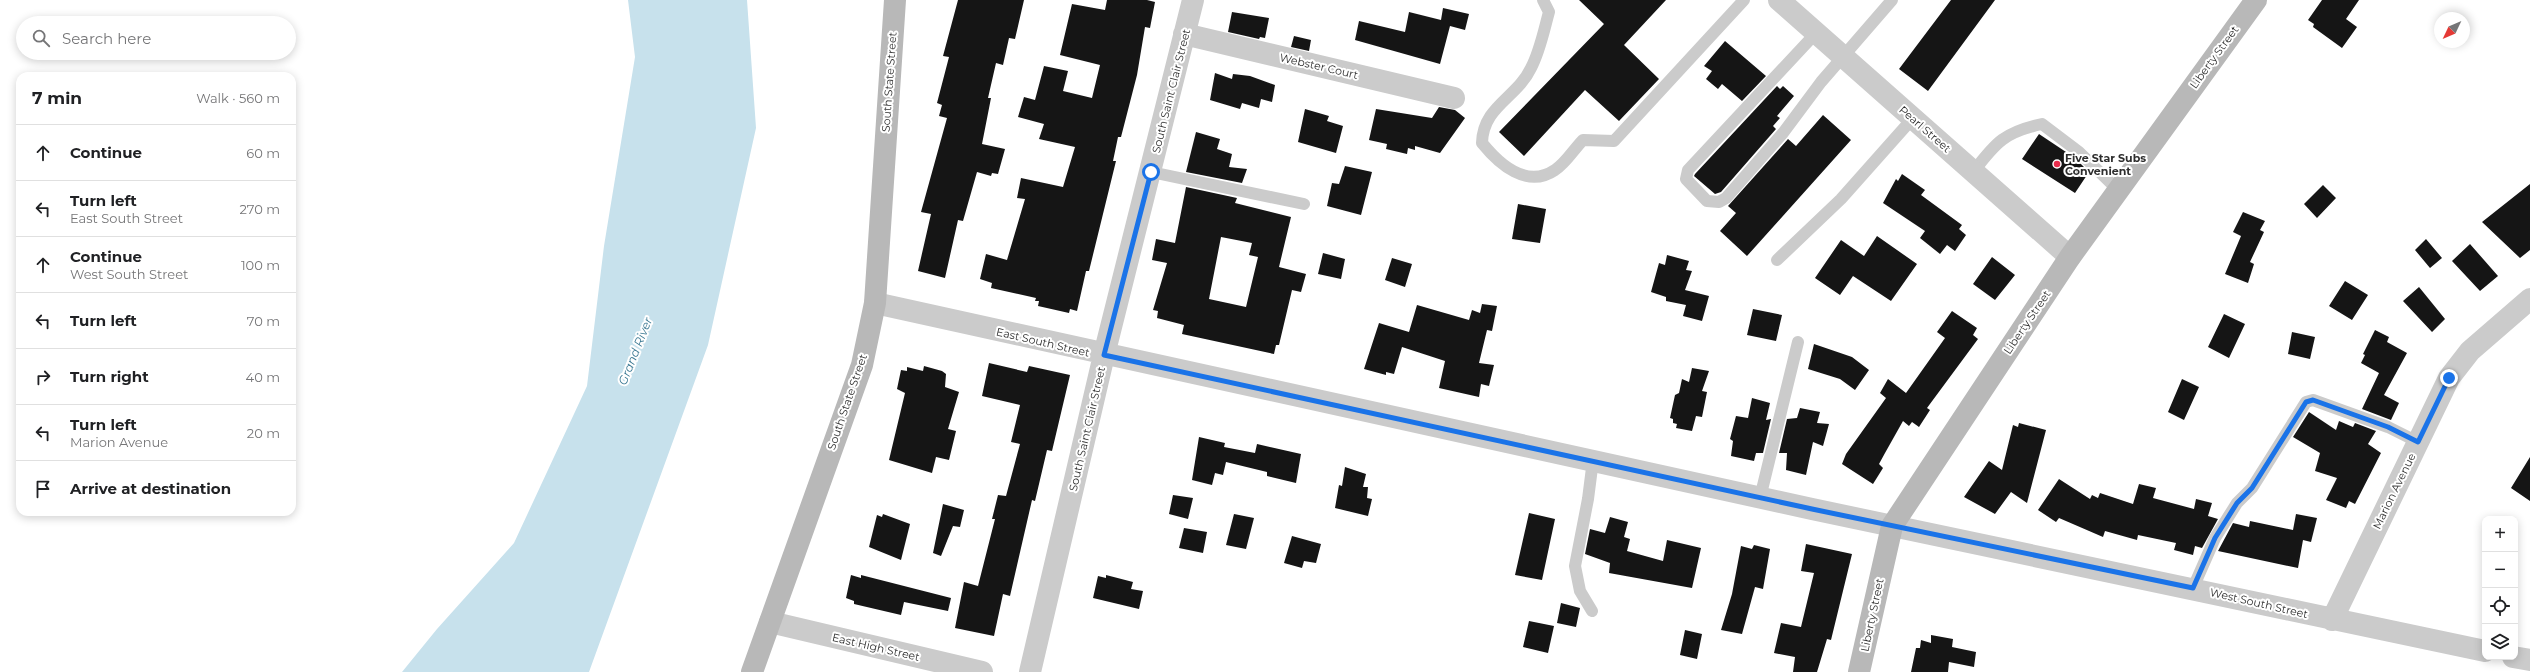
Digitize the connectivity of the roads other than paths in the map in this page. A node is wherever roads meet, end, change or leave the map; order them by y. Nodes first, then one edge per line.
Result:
1 (895, 0) edge
2 (1193, 0) edge
3 (1544, 0) edge
4 (1744, 0) edge
5 (1892, 0) edge
6 (2256, 0) edge
7 (1783, 1) edge
8 (1816, 33) junction
9 (1184, 34) junction
10 (1844, 57) junction
11 (1454, 98) dead end
12 (1913, 118) junction
13 (1974, 171) junction
14 (1151, 172) junction
15 (2117, 189) junction
16 (1304, 204) dead end
17 (2070, 257) junction
18 (1777, 260) dead end
19 (2530, 298) edge
20 (875, 303) junction
21 (1798, 342) dead end
22 (1104, 355) junction
23 (2418, 442) junction
24 (1593, 460) junction
25 (1760, 498) junction
26 (1892, 526) junction
27 (2193, 588) junction
28 (1592, 611) dead end
29 (2332, 620) junction
30 (770, 622) junction
31 (2482, 650) edge
32 (2518, 658) edge
33 (2530, 660) edge
34 (752, 672) edge
35 (982, 672) edge
36 (1030, 672) edge
37 (1859, 672) edge

1 - 20 street, South State Street
2 - 9 street, South Saint Clair Street
3 - 4 lane
5 - 10 lane
6 - 15 street, Liberty Street
7 - 8 street, Pearl Street
8 - 10 street, Pearl Street
8 - 10 lane
9 - 11 street, Webster Court
9 - 14 street, South Saint Clair Street
10 - 12 street, Pearl Street
12 - 13 street, Pearl Street
12 - 18 lane
13 - 15 lane
13 - 17 street, Pearl Street
14 - 16 lane
14 - 22 street, South Saint Clair Street
15 - 17 street, Liberty Street
17 - 26 street, Liberty Street
19 - 23 street, Marion Avenue
20 - 22 street, East South Street
20 - 30 street, South State Street
21 - 25 lane
22 - 24 street, East South Street
22 - 36 street, South Saint Clair Street
23 - 27 lane
23 - 29 street, Marion Avenue
24 - 25 street, East South Street
24 - 28 lane
25 - 26 street, East South Street
26 - 27 street, West South Street
26 - 37 street, Liberty Street
27 - 29 street, West South Street
29 - 31 street, West South Street
30 - 34 street, South State Street
30 - 35 street, East High Street
32 - 33 street

